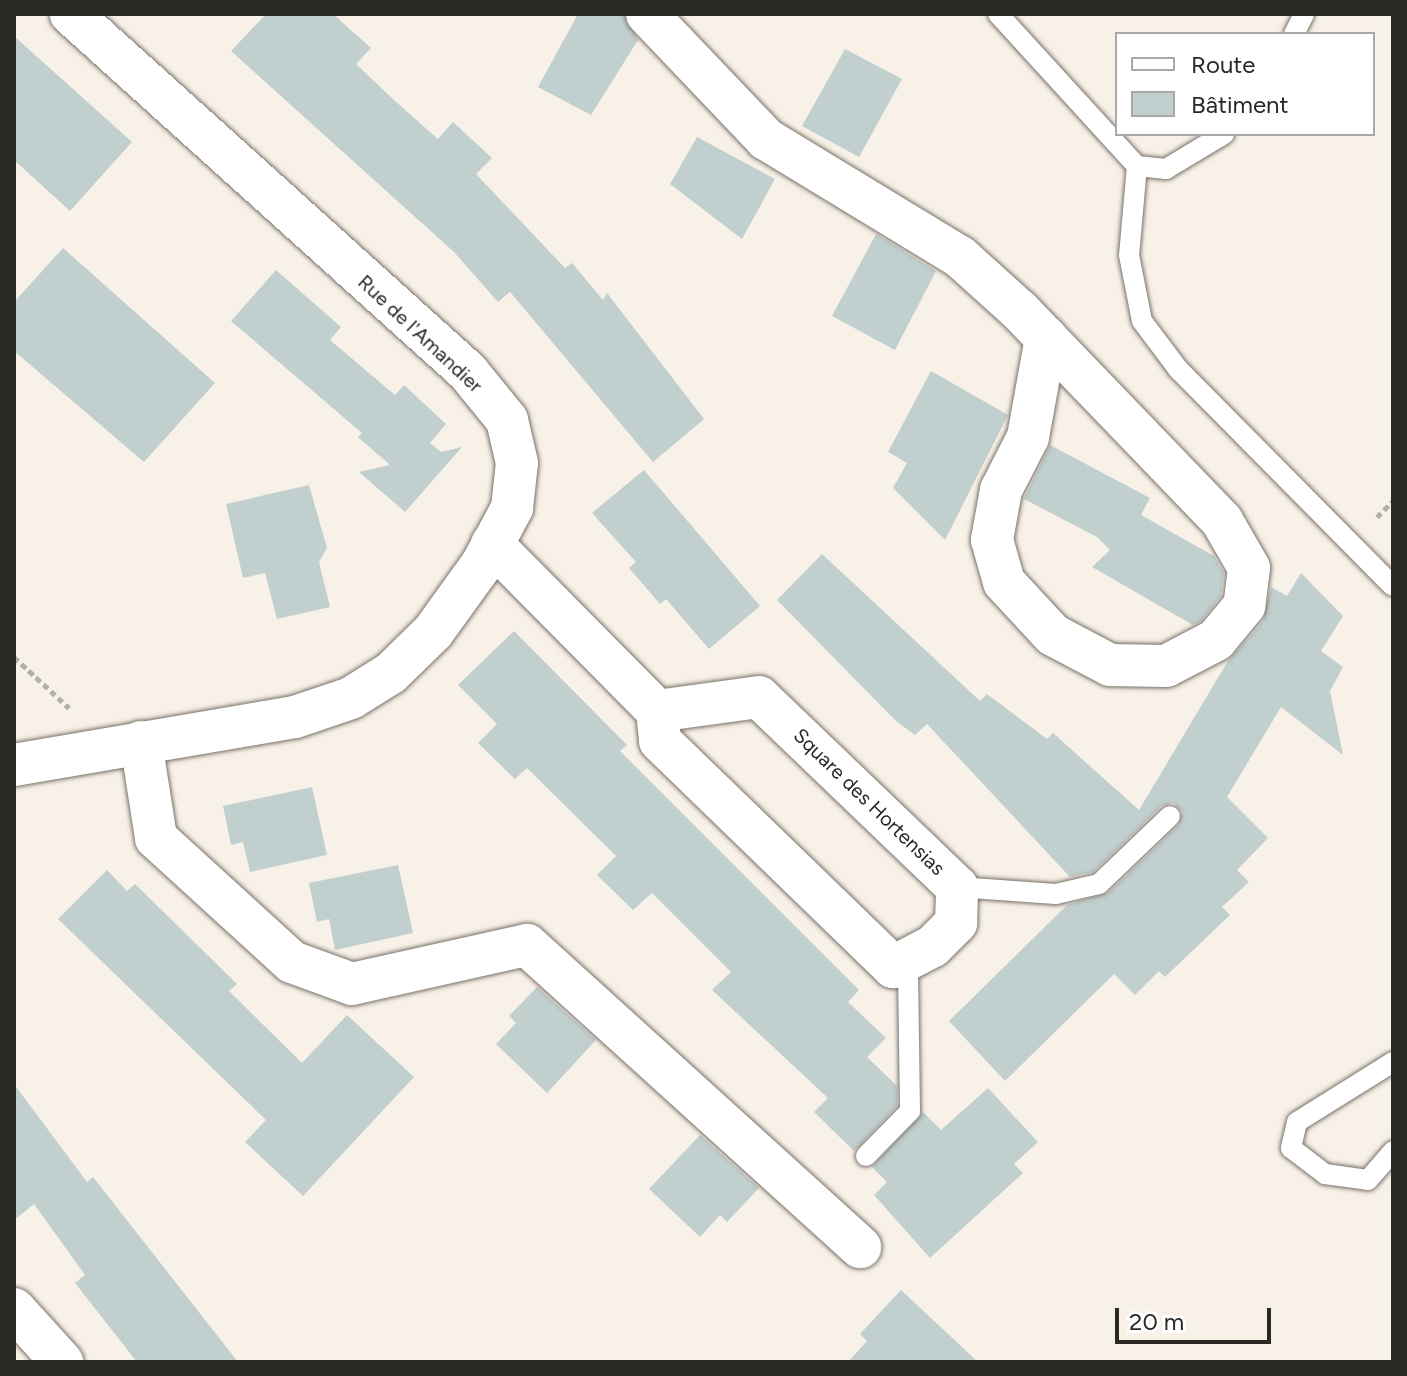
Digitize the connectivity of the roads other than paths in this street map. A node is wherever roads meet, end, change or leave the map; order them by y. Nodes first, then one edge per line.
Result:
1 (71, 14) edge
2 (647, 14) edge
3 (998, 14) edge
4 (1304, 14) edge
5 (1295, 32) edge
6 (1221, 136) edge
7 (1137, 166) junction
8 (1046, 338) junction
9 (492, 544) junction
10 (1393, 586) edge
11 (657, 711) junction
12 (141, 742) junction
13 (14, 765) edge
14 (1170, 816) dead end
15 (957, 887) junction
16 (908, 959) junction
17 (1393, 1062) edge
18 (1393, 1151) edge
19 (866, 1156) dead end
20 (860, 1247) dead end
21 (14, 1309) edge
22 (62, 1362) edge

1 - 9 street, Rue de l'Amandier
2 - 8 street
3 - 7 lane
4 - 5 lane
6 - 7 lane
7 - 10 lane
8 - 8 street
9 - 11 street
9 - 12 street, Rue de l'Amandier
11 - 15 street, Square des Hortensias
11 - 16 street
12 - 13 street, Rue de l'Amandier
12 - 20 street
14 - 15 lane
15 - 16 street, Square des Hortensias
16 - 19 lane
17 - 18 lane
21 - 22 street

